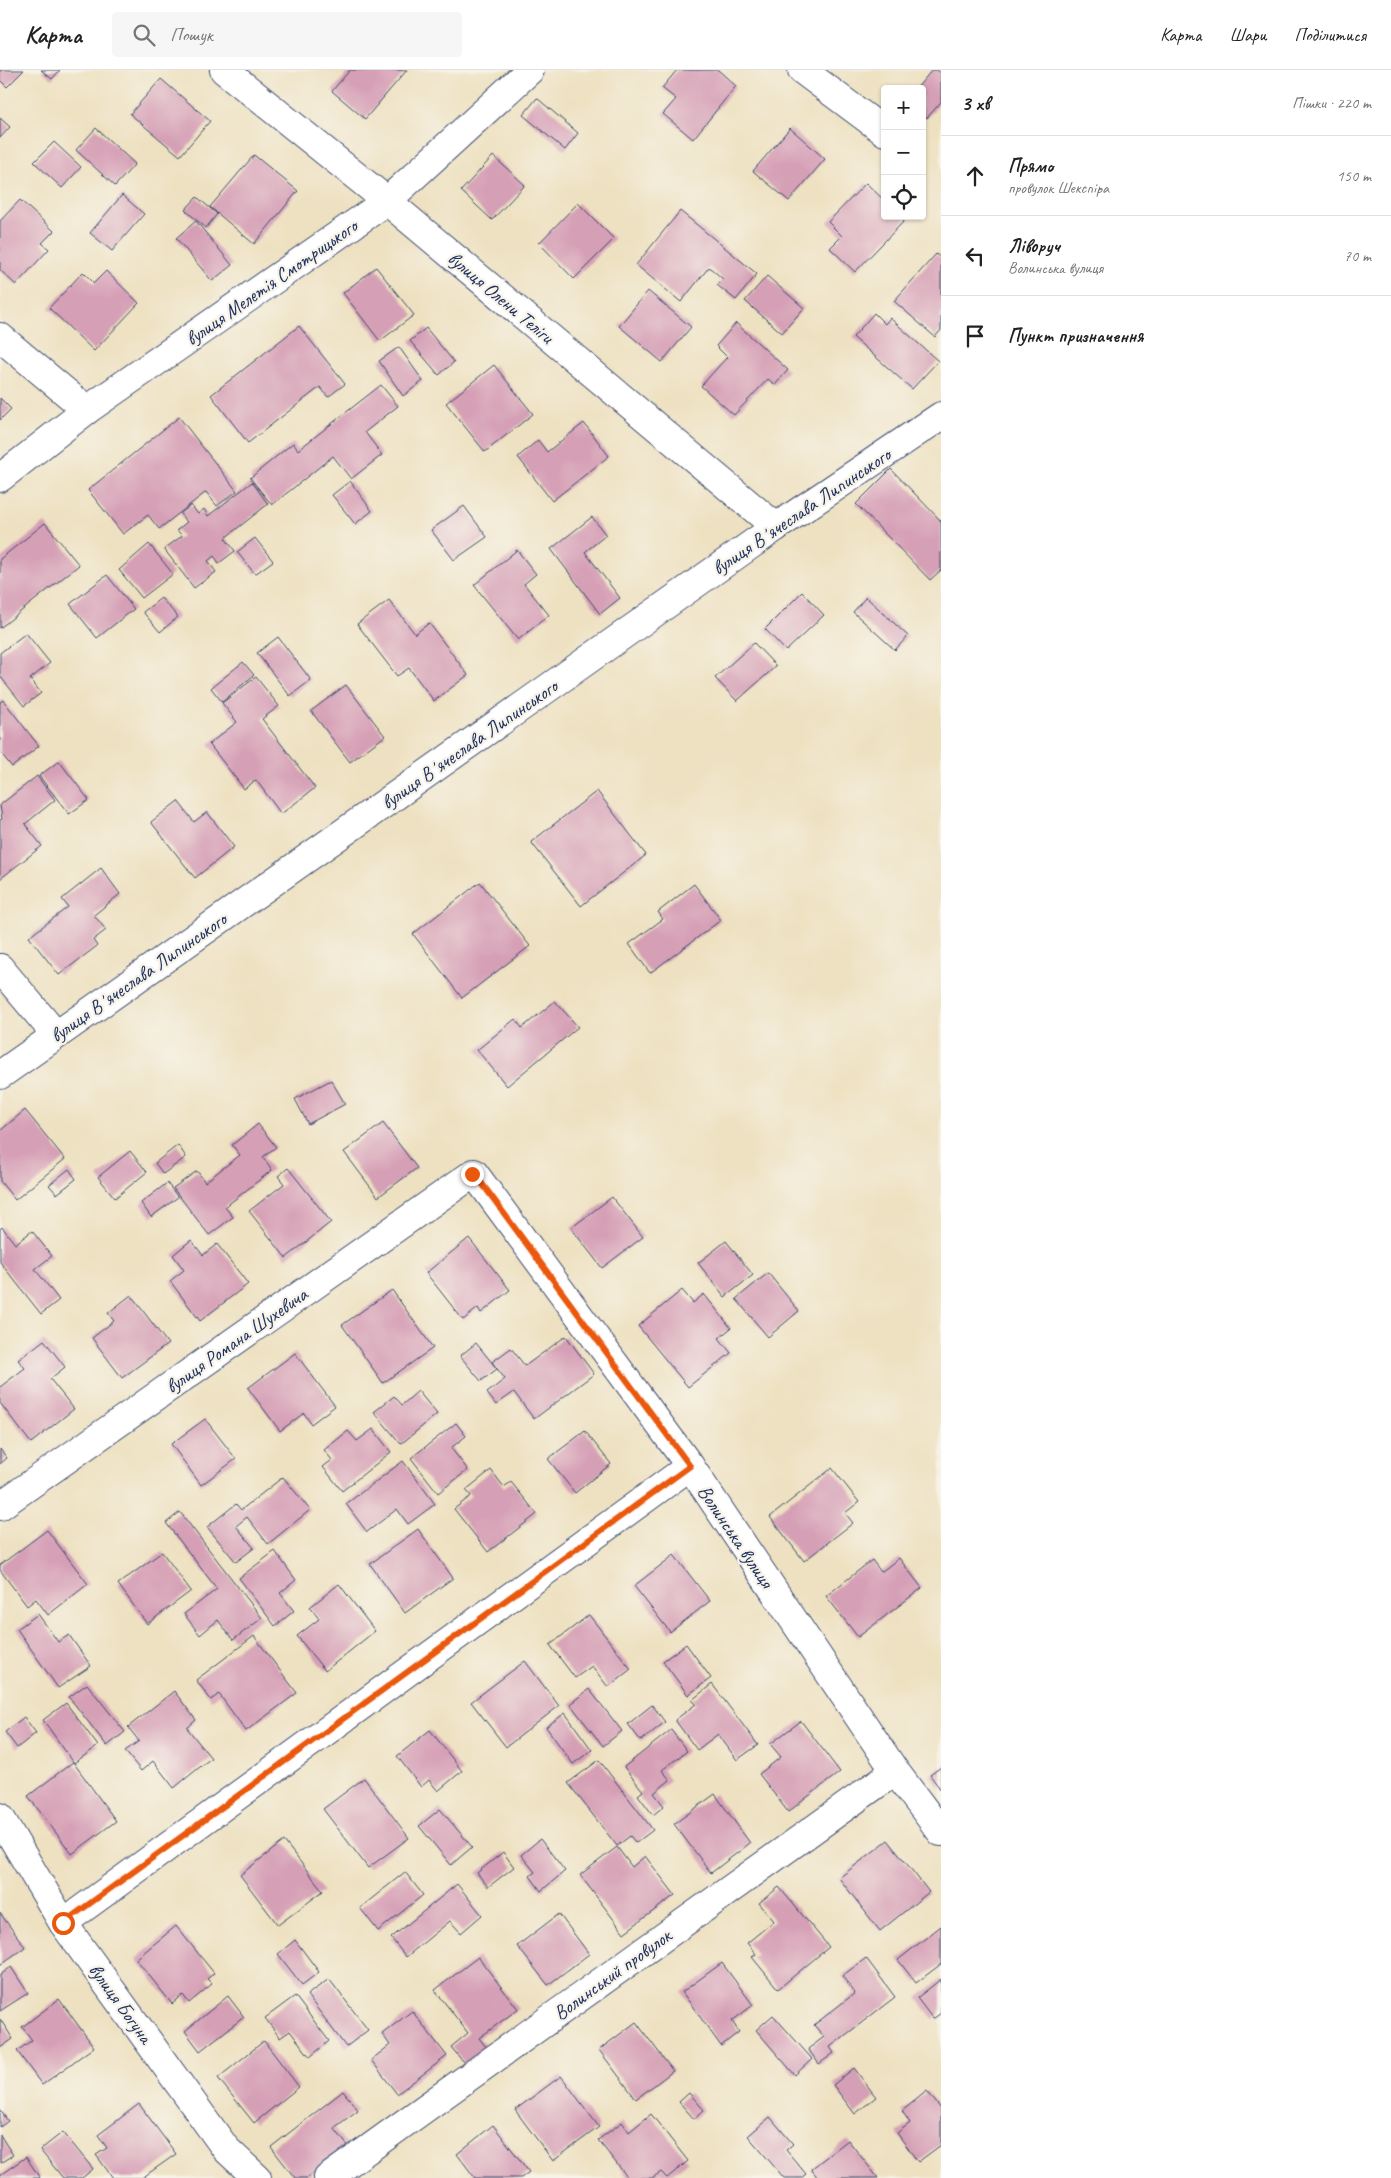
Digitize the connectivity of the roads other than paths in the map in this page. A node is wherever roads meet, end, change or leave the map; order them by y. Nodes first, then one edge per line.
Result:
1 (224, 70) edge
2 (530, 70) edge
3 (802, 70) edge
4 (882, 130) edge
5 (387, 201) junction
6 (0, 337) edge
7 (87, 410) junction
8 (941, 416) edge
9 (0, 478) edge
10 (776, 527) junction
11 (0, 968) edge
12 (56, 1035) junction
13 (0, 1075) edge
14 (472, 1174) joint
15 (690, 1466) junction
16 (0, 1506) edge
17 (895, 1771) junction
18 (0, 1817) edge
19 (941, 1832) edge
20 (63, 1923) junction
21 (257, 2178) edge
22 (328, 2178) edge

1 - 5 street, вулиця Олени Теліги
2 - 5 street, вулиця Мелетія Смотрицького
3 - 4 street
5 - 7 street, вулиця Мелетія Смотрицького
5 - 10 street, вулиця Олени Теліги
6 - 7 street
7 - 9 street, вулиця Мелетія Смотрицького
8 - 10 street, вулиця Вʼячеслава Липинського
10 - 12 street, вулиця Вʼячеслава Липинського
11 - 12 street
12 - 13 street, вулиця Вʼячеслава Липинського
14 - 15 street, Волинська вулиця
14 - 16 street, вулиця Романа Шухевича
15 - 17 street, Волинська вулиця
15 - 20 street
17 - 19 street, Волинська вулиця
17 - 22 street, Волинський провулок
18 - 20 street, вулиця Богуна
20 - 21 street, вулиця Богуна

